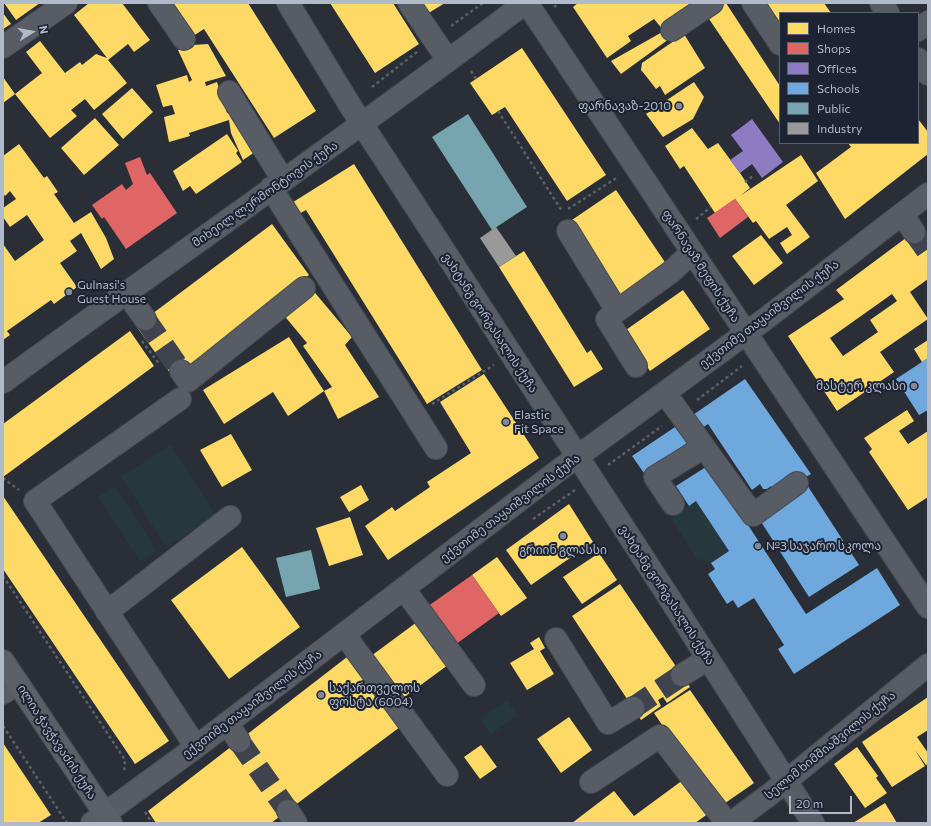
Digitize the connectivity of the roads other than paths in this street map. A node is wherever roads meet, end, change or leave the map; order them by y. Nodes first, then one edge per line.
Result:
1 (66, 3) edge
2 (159, 3) edge
3 (288, 3) edge
4 (409, 3) edge
5 (526, 3) edge
6 (712, 3) edge
7 (753, 3) edge
8 (881, 3) edge
9 (887, 12) edge
10 (928, 22) edge
11 (919, 29) edge
12 (672, 30) dead end
13 (184, 40) dead end
14 (779, 42) edge
15 (3, 47) edge
16 (448, 60) junction
17 (919, 60) edge
18 (928, 74) edge
19 (229, 92) dead end
20 (362, 124) junction
21 (277, 184) junction
22 (928, 194) edge
23 (902, 214) junction
24 (568, 231) dead end
25 (914, 232) tunnel mouth
26 (692, 252) junction
27 (304, 288) dead end
28 (126, 292) junction
29 (617, 311) junction
30 (145, 319) tunnel mouth
31 (745, 333) junction
32 (636, 366) dead end
33 (172, 370) tunnel mouth
34 (3, 382) edge
35 (665, 393) junction
36 (180, 399) dead end
37 (704, 447) junction
38 (436, 448) dead end
39 (577, 457) junction
40 (797, 483) dead end
41 (672, 504) dead end
42 (230, 518) dead end
43 (404, 589) junction
44 (928, 607) edge
45 (107, 612) junction
46 (344, 634) junction
47 (556, 639) dead end
48 (708, 659) junction
49 (3, 661) edge
50 (928, 665) edge
51 (682, 675) tunnel mouth
52 (474, 685) dead end
53 (10, 688) edge
54 (633, 708) tunnel mouth
55 (196, 747) junction
56 (447, 775) dead end
57 (786, 781) junction
58 (591, 782) dead end
59 (103, 820) edge
60 (727, 823) edge
61 (730, 823) edge
62 (813, 823) edge

1 - 15 street
2 - 13 street
3 - 20 street, ვახტანგ გორგასალის ქუჩა
4 - 16 street
5 - 16 street, მიხეილ ლერმონტოვის ქუჩა
5 - 26 street, ფარნავაზ მეფის ქუჩა
6 - 12 street
7 - 14 street
8 - 9 street
10 - 11 street
16 - 20 street, მიხეილ ლერმონტოვის ქუჩა
17 - 18 street
19 - 21 street
20 - 21 street, მიხეილ ლერმონტოვის ქუჩა
20 - 39 street, ვახტანგ გორგასალის ქუჩა
21 - 28 street, მიხეილ ლერმონტოვის ქუჩა
21 - 38 street
22 - 23 street, ექვთიმე თაყაიშვილის ქუჩა
23 - 25 street
23 - 31 street, ექვთიმე თაყაიშვილის ქუჩა
24 - 29 street
26 - 29 street
26 - 31 street, ფარნავაზ მეფის ქუჩა
27 - 33 street
28 - 30 street
28 - 34 street, მიხეილ ლერმონტოვის ქუჩა
29 - 32 street
31 - 35 street, ექვთიმე თაყაიშვილის ქუჩა
31 - 44 street, ფარნავაზ მეფის ქუჩა
35 - 37 street
35 - 39 street, ექვთიმე თაყაიშვილის ქუჩა
36 - 45 street
37 - 40 street
37 - 41 street
39 - 43 street, ექვთიმე თაყაიშვილის ქუჩა
39 - 48 street, ვახტანგ გორგასალის ქუჩა
42 - 45 street
43 - 46 street, ექვთიმე თაყაიშვილის ქუჩა
43 - 52 street
45 - 55 street
46 - 55 street, ექვთიმე თაყაიშვილის ქუჩა
46 - 56 street
47 - 54 street
48 - 51 street
48 - 57 street, ვახტანგ გორგასალის ქუჩა
49 - 53 main road, ილია ჭავჭავაძის ქუჩა
50 - 57 street, სელიმ ხიმშიაშვილის ქუჩა
53 - 59 main road, ილია ჭავჭავაძის ქუჩა
55 - 59 street, ექვთიმე თაყაიშვილის ქუჩა
57 - 61 street, სელიმ ხიმშიაშვილის ქუჩა
57 - 62 street, ვახტანგ გორგასალის ქუჩა
58 - 60 street

